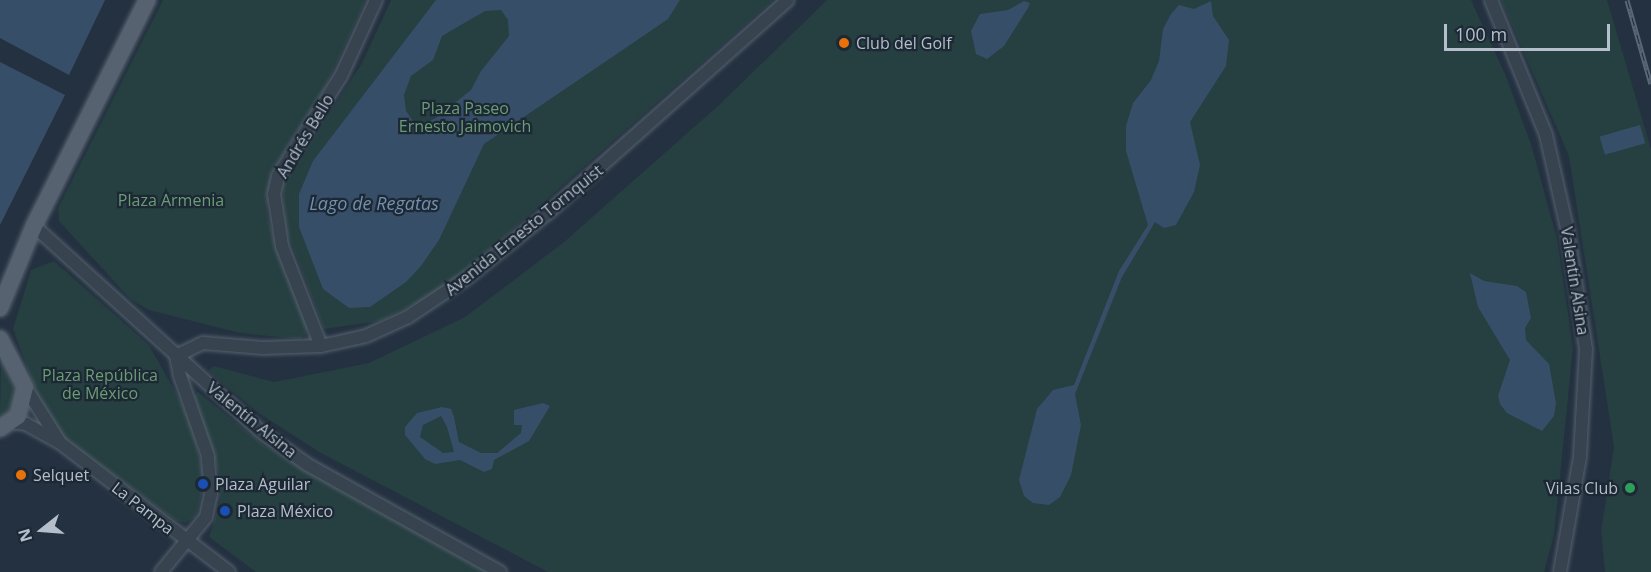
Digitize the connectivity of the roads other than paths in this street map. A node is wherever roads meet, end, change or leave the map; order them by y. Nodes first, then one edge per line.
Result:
1 (147, 0) edge
2 (376, 0) edge
3 (788, 0) edge
4 (1491, 0) edge
5 (34, 226) junction
6 (0, 308) edge
7 (0, 339) edge
8 (321, 346) junction
9 (176, 356) junction
10 (25, 387) junction
11 (5, 425) edge
12 (59, 442) junction
13 (186, 541) junction
14 (161, 572) edge
15 (229, 572) edge
16 (500, 572) edge
17 (1560, 572) edge

1 - 5 main road
2 - 8 street, Andrés Bello
3 - 8 street, Avenida Ernesto Tornquist
4 - 17 street, Valentín Alsina
5 - 6 main road
5 - 9 street, Valentín Alsina
7 - 10 main road
8 - 9 street, Avenida Ernesto Tornquist
9 - 13 street
9 - 16 street, Valentín Alsina
10 - 11 main road
10 - 12 street, La Pampa
11 - 12 street, La Pampa
12 - 13 street, La Pampa
13 - 14 street
13 - 15 street, La Pampa

